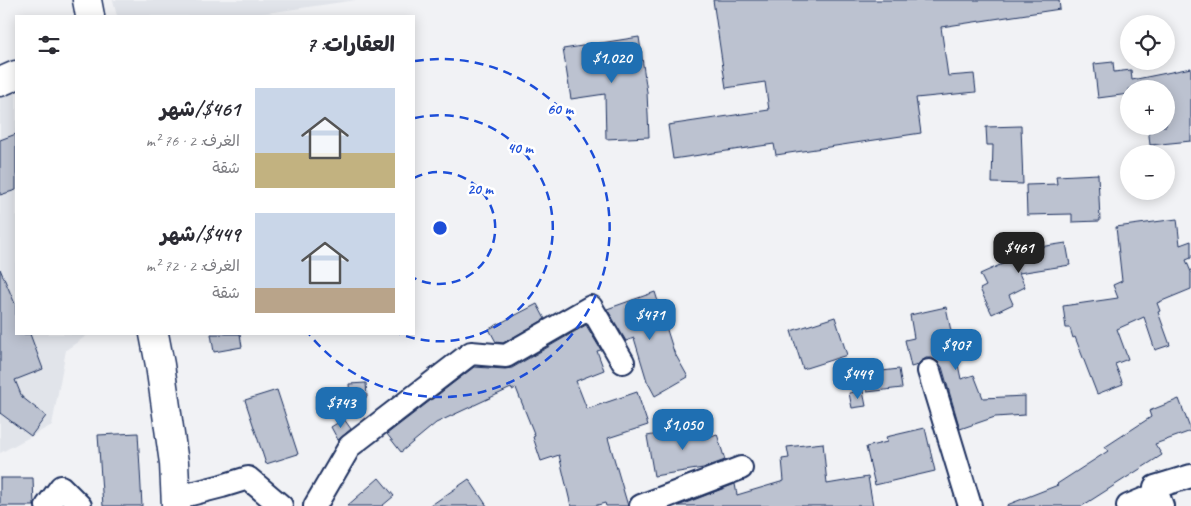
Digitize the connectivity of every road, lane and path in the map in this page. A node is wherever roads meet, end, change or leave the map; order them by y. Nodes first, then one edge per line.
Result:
1 (87, 0) edge
2 (90, 15) edge
3 (15, 75) edge
4 (0, 82) edge
5 (154, 335) edge
6 (623, 362) dead end
7 (929, 371) dead end
8 (741, 468) dead end
9 (1191, 476) edge
10 (1160, 500) edge
11 (175, 502) edge
12 (47, 506) edge
13 (80, 506) edge
14 (281, 506) edge
15 (315, 506) edge
16 (641, 506) edge
17 (970, 506) edge
18 (1128, 506) edge

1 - 2 main road
3 - 4 main road
5 - 11 main road
6 - 15 street
7 - 17 street
8 - 16 street
9 - 10 street
10 - 18 street
11 - 14 street
12 - 13 street

